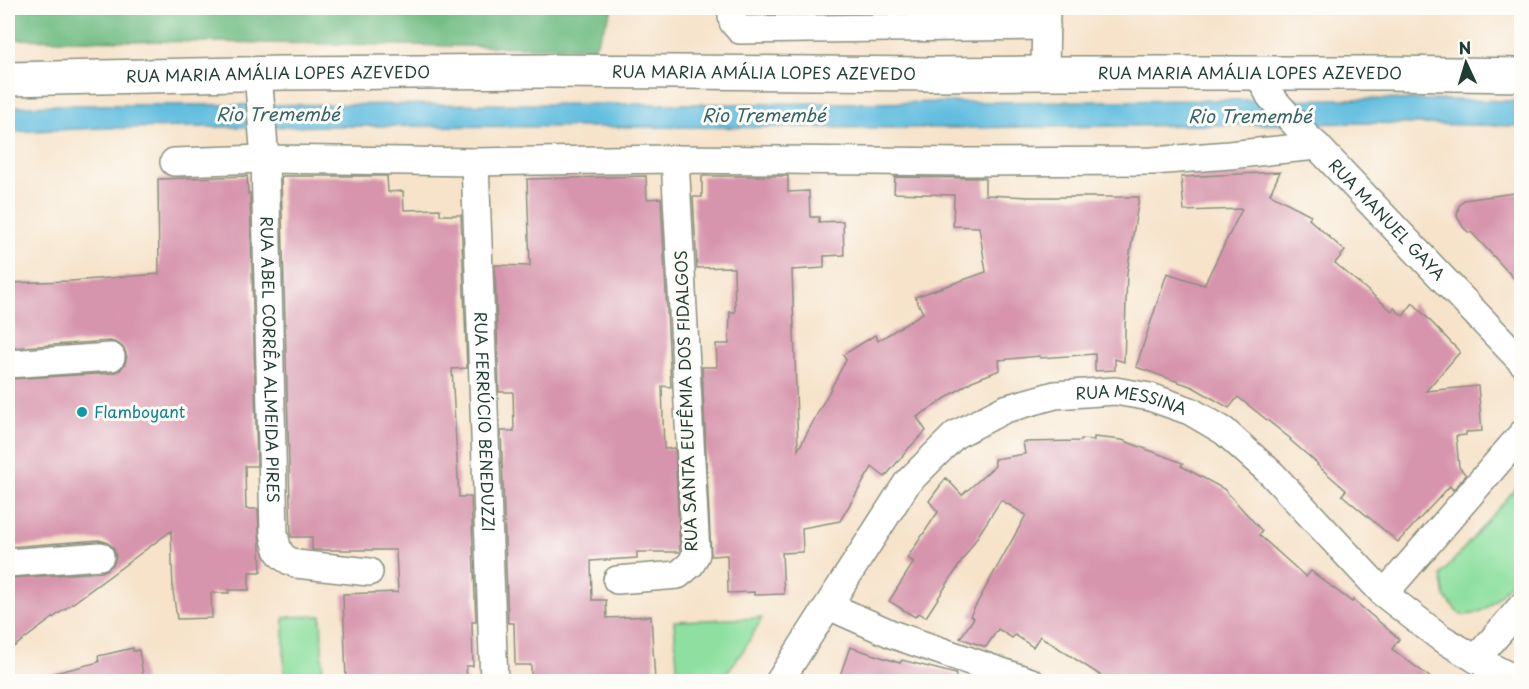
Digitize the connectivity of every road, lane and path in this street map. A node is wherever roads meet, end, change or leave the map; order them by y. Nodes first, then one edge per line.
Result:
1 (731, 8) edge
2 (1046, 17) edge
3 (1045, 73) junction
4 (1521, 75) edge
5 (8, 79) edge
6 (259, 84) junction
7 (1264, 84) junction
8 (1312, 141) junction
9 (265, 159) junction
10 (675, 159) junction
11 (174, 162) dead end
12 (475, 162) junction
13 (111, 357) dead end
14 (1521, 362) edge
15 (8, 364) edge
16 (1521, 434) edge
17 (100, 556) dead end
18 (8, 562) edge
19 (369, 572) dead end
20 (617, 580) dead end
21 (1383, 594) junction
22 (829, 606) junction
23 (1521, 606) edge
24 (1476, 659) junction
25 (494, 681) edge
26 (779, 681) edge
27 (1031, 681) edge
28 (1520, 681) edge

1 - 2 street
2 - 3 street
3 - 6 main road, RUA MARIA AMÁLIA LOPES AZEVEDO
3 - 7 main road, RUA MARIA AMÁLIA LOPES AZEVEDO
4 - 7 main road, RUA MARIA AMÁLIA LOPES AZEVEDO
5 - 6 main road, RUA MARIA AMÁLIA LOPES AZEVEDO
6 - 9 street, RUA ABEL CORRÊA ALMEIDA PIRES
7 - 8 street, RUA MANUEL GAYA
8 - 10 street
8 - 14 street, RUA MANUEL GAYA
9 - 11 street
9 - 12 street
9 - 19 street, RUA ABEL CORRÊA ALMEIDA PIRES
10 - 12 street
10 - 20 street, RUA SANTA EUFÊMIA DOS FIDALGOS
12 - 25 street, RUA FERRÚCIO BENEDUZZI
13 - 15 street
16 - 21 street
17 - 18 street
21 - 22 street, RUA MESSINA
21 - 24 street, RUA MESSINA
22 - 26 street, RUA MESSINA
22 - 27 street
23 - 24 street
24 - 28 street, RUA MESSINA

